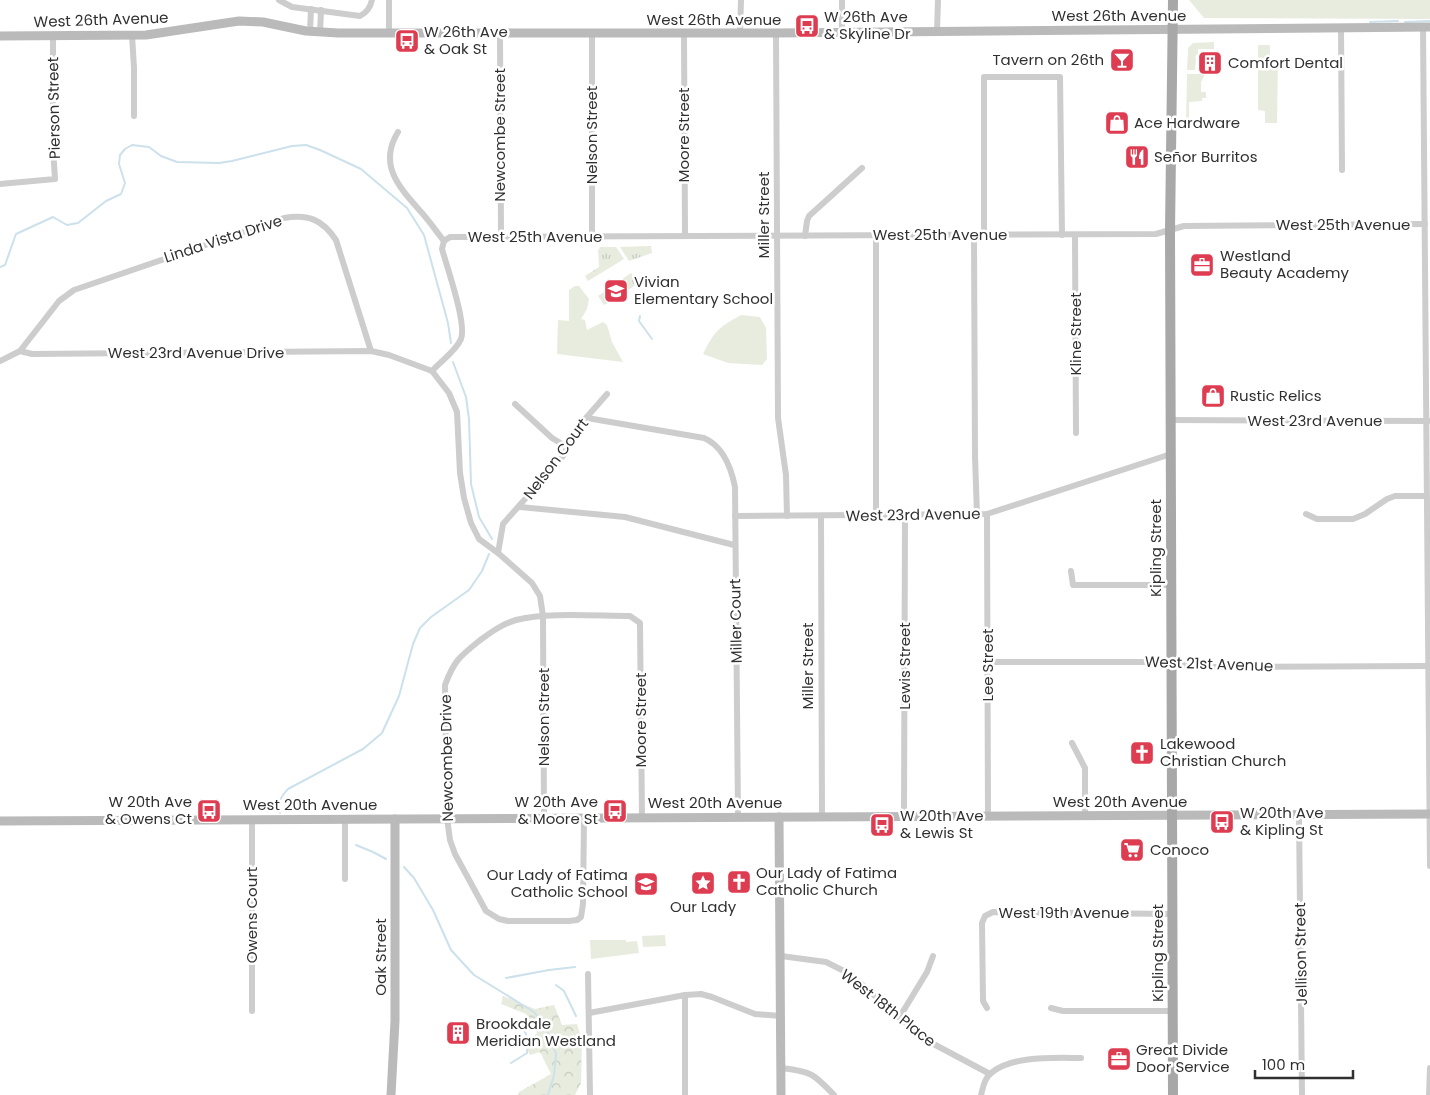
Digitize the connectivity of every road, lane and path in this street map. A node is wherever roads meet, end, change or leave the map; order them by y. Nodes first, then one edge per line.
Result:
1 (279, 0) edge
2 (372, 0) edge
3 (389, 0) edge
4 (741, 0) edge
5 (842, 0) edge
6 (938, 0) edge
7 (1173, 0) edge
8 (311, 9) junction
9 (321, 10) junction
10 (1426, 27) edge
11 (1341, 28) junction
12 (1173, 30) junction
13 (315, 32) junction
14 (842, 32) junction
15 (937, 32) junction
16 (389, 33) junction
17 (500, 33) junction
18 (684, 33) junction
19 (740, 33) junction
20 (776, 33) junction
21 (592, 34) junction
22 (132, 35) junction
23 (0, 36) edge
24 (53, 36) junction
25 (134, 116) dead end
26 (1427, 117) edge
27 (398, 132) dead end
28 (862, 168) dead end
29 (1342, 170) dead end
30 (0, 184) edge
31 (1427, 214) edge
32 (1425, 224) junction
33 (1170, 231) junction
34 (876, 235) junction
35 (974, 235) junction
36 (984, 235) junction
37 (1062, 235) junction
38 (1075, 235) junction
39 (592, 236) junction
40 (685, 236) junction
41 (778, 236) junction
42 (805, 236) junction
43 (500, 237) junction
44 (444, 241) junction
45 (20, 351) junction
46 (371, 351) junction
47 (0, 361) edge
48 (432, 371) junction
49 (607, 394) dead end
50 (515, 404) dead end
51 (587, 418) junction
52 (1171, 420) junction
53 (1428, 421) edge
54 (1076, 433) dead end
55 (567, 447) junction
56 (1171, 454) junction
57 (1428, 493) edge
58 (520, 507) junction
59 (987, 514) junction
60 (1306, 514) dead end
61 (876, 515) junction
62 (905, 515) junction
63 (977, 515) junction
64 (735, 516) junction
65 (787, 516) junction
66 (821, 516) junction
67 (734, 545) junction
68 (498, 553) junction
69 (1071, 571) dead end
70 (1171, 585) junction
71 (544, 616) junction
72 (640, 622) joint
73 (988, 662) junction
74 (1172, 663) junction
75 (1429, 666) edge
76 (1072, 743) dead end
77 (1299, 814) junction
78 (1430, 814) edge
79 (904, 816) junction
80 (988, 816) junction
81 (1085, 816) junction
82 (1172, 816) junction
83 (738, 817) junction
84 (779, 817) junction
85 (822, 817) junction
86 (395, 818) junction
87 (447, 818) junction
88 (544, 818) junction
89 (584, 818) junction
90 (642, 818) junction
91 (252, 819) junction
92 (345, 819) junction
93 (0, 821) edge
94 (1430, 866) edge
95 (345, 879) dead end
96 (1172, 914) junction
97 (781, 956) junction
98 (933, 956) dead end
99 (588, 974) dead end
100 (685, 995) junction
101 (986, 1008) dead end
102 (1051, 1008) dead end
103 (252, 1011) dead end
104 (1173, 1011) junction
105 (589, 1013) junction
106 (781, 1016) junction
107 (899, 1018) junction
108 (1081, 1058) dead end
109 (781, 1068) junction
110 (1430, 1068) edge
111 (990, 1074) junction
112 (391, 1095) edge
113 (590, 1095) edge
114 (685, 1095) edge
115 (781, 1095) edge
116 (834, 1095) edge
117 (981, 1095) edge
118 (1173, 1095) edge
119 (1302, 1095) edge
120 (1430, 1095) edge

1 - 8 street
2 - 9 street
3 - 16 street
4 - 19 street
5 - 14 street
6 - 15 street
7 - 12 main road, Kipling Street
8 - 9 street
8 - 13 street
9 - 13 street
10 - 11 street, West 26th Avenue
10 - 26 street
11 - 12 street, West 26th Avenue
11 - 29 street
12 - 15 street, West 26th Avenue
12 - 33 main road, Kipling Street
13 - 16 street, West 26th Avenue
13 - 22 street, West 26th Avenue
14 - 15 street, West 26th Avenue
14 - 20 street, West 26th Avenue
16 - 17 street, West 26th Avenue
17 - 21 street, West 26th Avenue
17 - 43 street, Newcombe Street
18 - 19 street, West 26th Avenue
18 - 21 street, West 26th Avenue
18 - 40 street, Moore Street
19 - 20 street, West 26th Avenue
20 - 41 street, Miller Street
21 - 39 street, Nelson Street
22 - 24 street, West 26th Avenue
22 - 25 street
23 - 24 street, West 26th Avenue
24 - 30 street, Pierson Street
26 - 31 street
27 - 44 street
28 - 42 street
31 - 32 street
32 - 33 street, West 25th Avenue
32 - 53 street
33 - 38 street, West 25th Avenue
33 - 52 main road, Kipling Street
34 - 35 street, West 25th Avenue
34 - 42 street, West 25th Avenue
34 - 61 street
35 - 36 street, West 25th Avenue
35 - 63 street
36 - 37 street, West 25th Avenue
36 - 37 street
37 - 38 street, West 25th Avenue
38 - 54 street, Kline Street
39 - 40 street, West 25th Avenue
39 - 43 street, West 25th Avenue
40 - 41 street, West 25th Avenue
41 - 42 street, West 25th Avenue
41 - 65 street, Miller Street
43 - 44 street, West 25th Avenue
44 - 48 street
45 - 46 street, West 23rd Avenue Drive
45 - 46 street, Linda Vista Drive
45 - 47 street, Linda Vista Drive
46 - 48 street
48 - 68 street
49 - 51 street, Nelson Court
50 - 55 street
51 - 55 street, Nelson Court
51 - 64 street, Miller Court
52 - 53 street, West 23rd Avenue
52 - 56 main road, Kipling Street
53 - 57 street
55 - 58 street, Nelson Court
56 - 59 street, West 23rd Avenue
56 - 70 main road, Kipling Street
57 - 60 street
57 - 75 street
58 - 67 street
58 - 68 street, Nelson Court
59 - 63 street, West 23rd Avenue
59 - 73 street, Lee Street
61 - 62 street, West 23rd Avenue
61 - 66 street, West 23rd Avenue
62 - 63 street, West 23rd Avenue
62 - 79 street, Lewis Street
64 - 65 street, West 23rd Avenue
64 - 67 street, Miller Court
65 - 66 street, West 23rd Avenue
66 - 85 street, Miller Street
67 - 83 street, Miller Court
68 - 71 street
69 - 70 street
70 - 74 main road, Kipling Street
71 - 72 street, Newcombe Drive
71 - 87 street, Newcombe Drive
71 - 88 street, Nelson Street
72 - 90 street, Moore Street
73 - 74 street, West 21st Avenue
73 - 80 street, Lee Street
74 - 75 street, West 21st Avenue
74 - 82 main road, Kipling Street
75 - 78 street
76 - 81 street
77 - 78 street, West 20th Avenue
77 - 82 street, West 20th Avenue
77 - 119 street, Jellison Street
78 - 94 street
79 - 80 street, West 20th Avenue
79 - 85 street, West 20th Avenue
80 - 81 street, West 20th Avenue
81 - 82 street, West 20th Avenue
82 - 96 main road, Kipling Street
83 - 84 street, West 20th Avenue
83 - 90 street, West 20th Avenue
84 - 85 street, West 20th Avenue
84 - 97 street
86 - 87 street, West 20th Avenue
86 - 92 street, West 20th Avenue
86 - 112 street, Oak Street
87 - 88 street, West 20th Avenue
87 - 89 street, Newcombe Drive
88 - 89 street, West 20th Avenue
89 - 90 street, West 20th Avenue
91 - 92 street, West 20th Avenue
91 - 93 street, West 20th Avenue
91 - 103 street, Owens Court
92 - 95 street
96 - 101 street, West 19th Avenue
96 - 104 main road, Kipling Street
97 - 106 street
97 - 107 street, West 18th Place
98 - 107 street
99 - 105 street
100 - 105 street
100 - 106 street
100 - 114 street
102 - 104 street
104 - 118 main road, Kipling Street
105 - 113 street
106 - 109 street
107 - 111 street, West 18th Place
108 - 111 street
109 - 115 street
109 - 116 street
110 - 120 street
111 - 117 street

